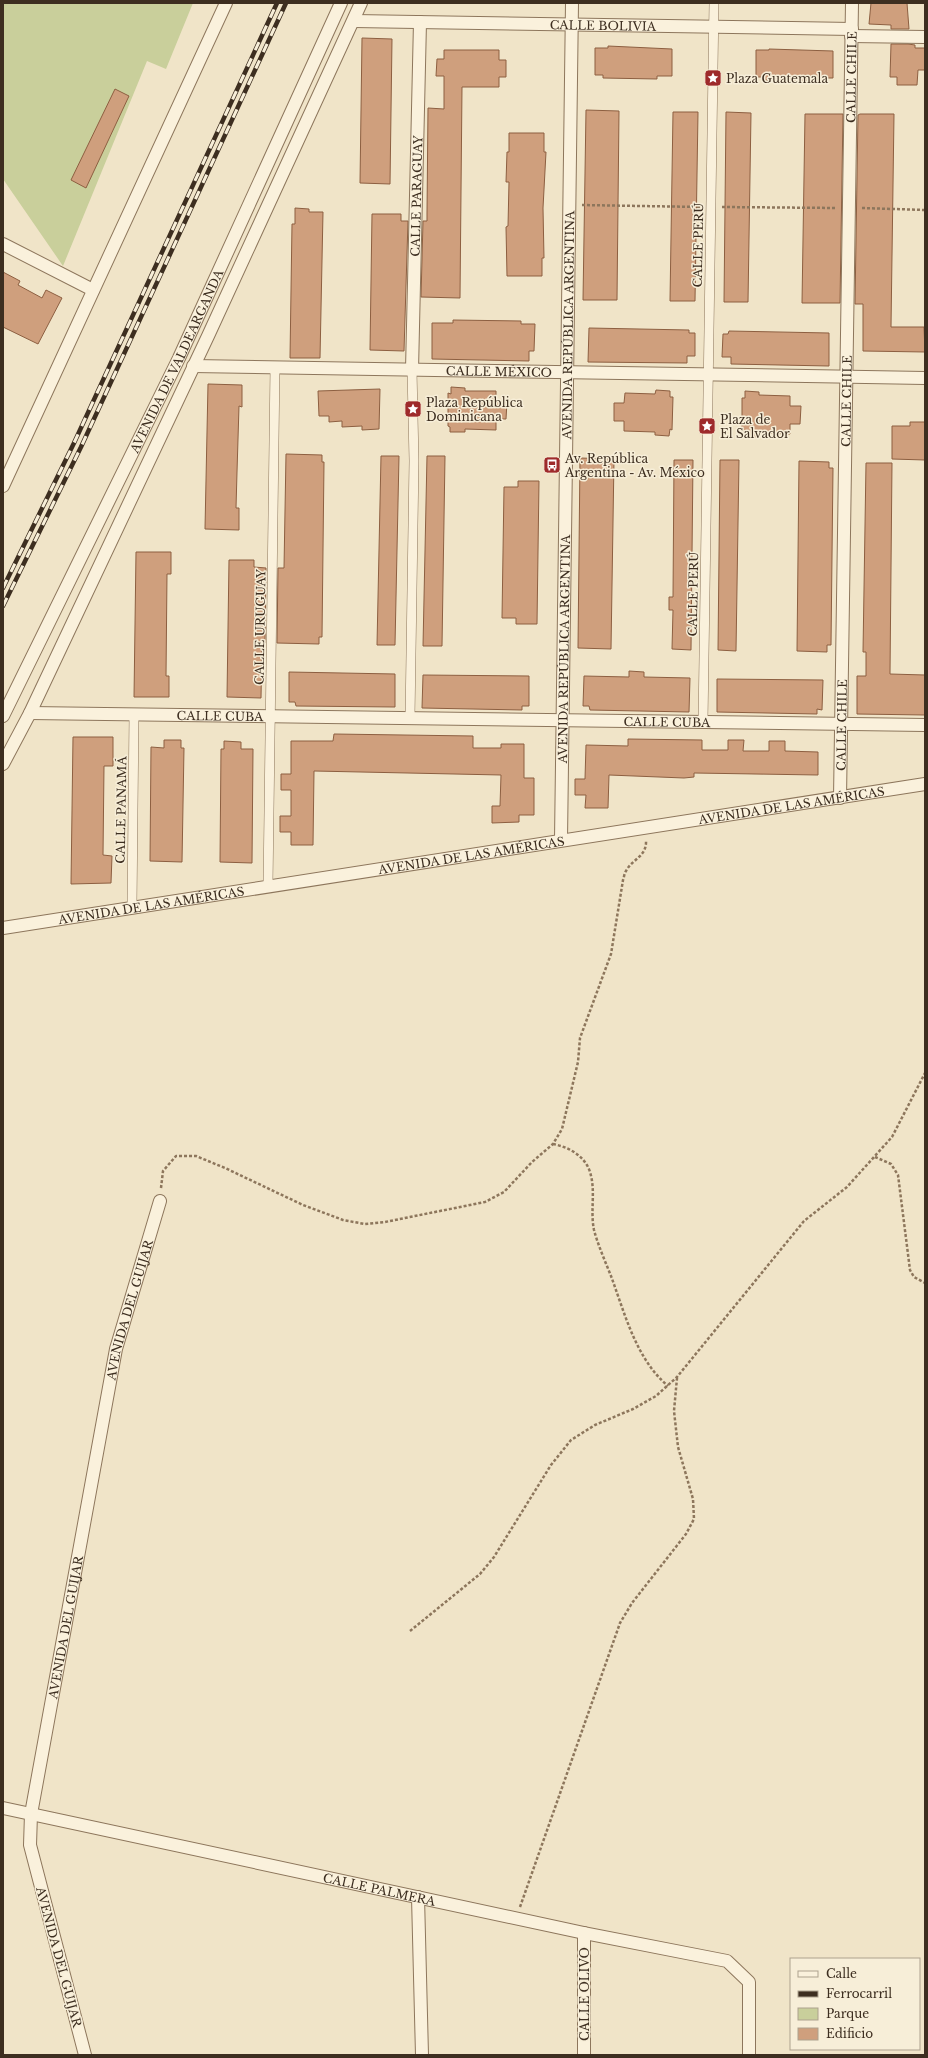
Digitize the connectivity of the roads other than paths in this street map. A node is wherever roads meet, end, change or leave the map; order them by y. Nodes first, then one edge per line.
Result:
1 (226, 3) edge
2 (341, 3) edge
3 (361, 3) edge
4 (572, 3) edge
5 (714, 3) edge
6 (852, 3) edge
7 (354, 21) junction
8 (420, 22) junction
9 (572, 24) junction
10 (713, 26) junction
11 (852, 32) junction
12 (925, 37) edge
13 (3, 244) edge
14 (93, 290) junction
15 (193, 366) junction
16 (275, 368) junction
17 (412, 370) junction
18 (568, 372) junction
19 (709, 374) junction
20 (846, 377) junction
21 (925, 378) edge
22 (3, 486) edge
23 (30, 713) junction
24 (134, 714) junction
25 (3, 716) edge
26 (270, 716) junction
27 (410, 718) junction
28 (563, 720) junction
29 (703, 722) junction
30 (841, 724) junction
31 (925, 725) edge
32 (3, 764) edge
33 (925, 784) edge
34 (840, 798) junction
35 (561, 840) junction
36 (268, 886) junction
37 (132, 907) junction
38 (17, 926) junction
39 (3, 927) edge
40 (3, 938) edge
41 (160, 1201) road end
42 (3, 1808) edge
43 (31, 1814) junction
44 (418, 1897) junction
45 (584, 1933) junction
46 (85, 2055) edge
47 (422, 2055) edge
48 (584, 2055) edge
49 (750, 2055) edge

1 - 14 street
2 - 25 street, AVENIDA DE VALDEARGANDA
3 - 7 street
4 - 9 street, AVENIDA REPÚBLICA ARGENTINA
5 - 10 street
6 - 11 street, CALLE CHILE
7 - 8 street, CALLE BOLIVIA
7 - 15 street
8 - 9 street, CALLE BOLIVIA
8 - 17 street, CALLE PARAGUAY
9 - 10 street, CALLE BOLIVIA
9 - 18 street, AVENIDA REPÚBLICA ARGENTINA
10 - 11 street, CALLE BOLIVIA
10 - 19 street, CALLE PERÚ
11 - 12 street, CALLE BOLIVIA
11 - 20 street, CALLE CHILE
13 - 14 street
14 - 22 street
15 - 16 street, CALLE MÉXICO
15 - 23 street
16 - 17 street, CALLE MÉXICO
16 - 26 street, CALLE URUGUAY
17 - 18 street, CALLE MÉXICO
17 - 27 street
18 - 19 street, CALLE MÉXICO
18 - 28 street, AVENIDA REPÚBLICA ARGENTINA
19 - 20 street, CALLE MÉXICO
19 - 29 street, CALLE PERÚ
20 - 21 street, CALLE MÉXICO
20 - 30 street, CALLE CHILE
23 - 24 street, CALLE CUBA
23 - 32 street
24 - 26 street, CALLE CUBA
24 - 37 street, CALLE PANAMÁ
26 - 27 street, CALLE CUBA
26 - 36 street, CALLE URUGUAY
27 - 28 street, CALLE CUBA
28 - 29 street, CALLE CUBA
28 - 35 street, AVENIDA REPÚBLICA ARGENTINA
29 - 30 street, CALLE CUBA
30 - 31 street, CALLE CUBA
30 - 34 street, CALLE CHILE
33 - 34 street, AVENIDA DE LAS AMÉRICAS
34 - 35 street, AVENIDA DE LAS AMÉRICAS
35 - 36 street, AVENIDA DE LAS AMÉRICAS
36 - 37 street, AVENIDA DE LAS AMÉRICAS
37 - 38 street, AVENIDA DE LAS AMÉRICAS
38 - 39 street, AVENIDA DE LAS AMÉRICAS
38 - 40 street
41 - 43 street, AVENIDA DEL GUIJAR
42 - 43 street, CALLE PALMERA
43 - 44 street, CALLE PALMERA
43 - 46 street, AVENIDA DEL GUIJAR
44 - 45 street, CALLE PALMERA
44 - 47 street
45 - 48 street, CALLE OLIVO
45 - 49 street, CALLE PALMERA

